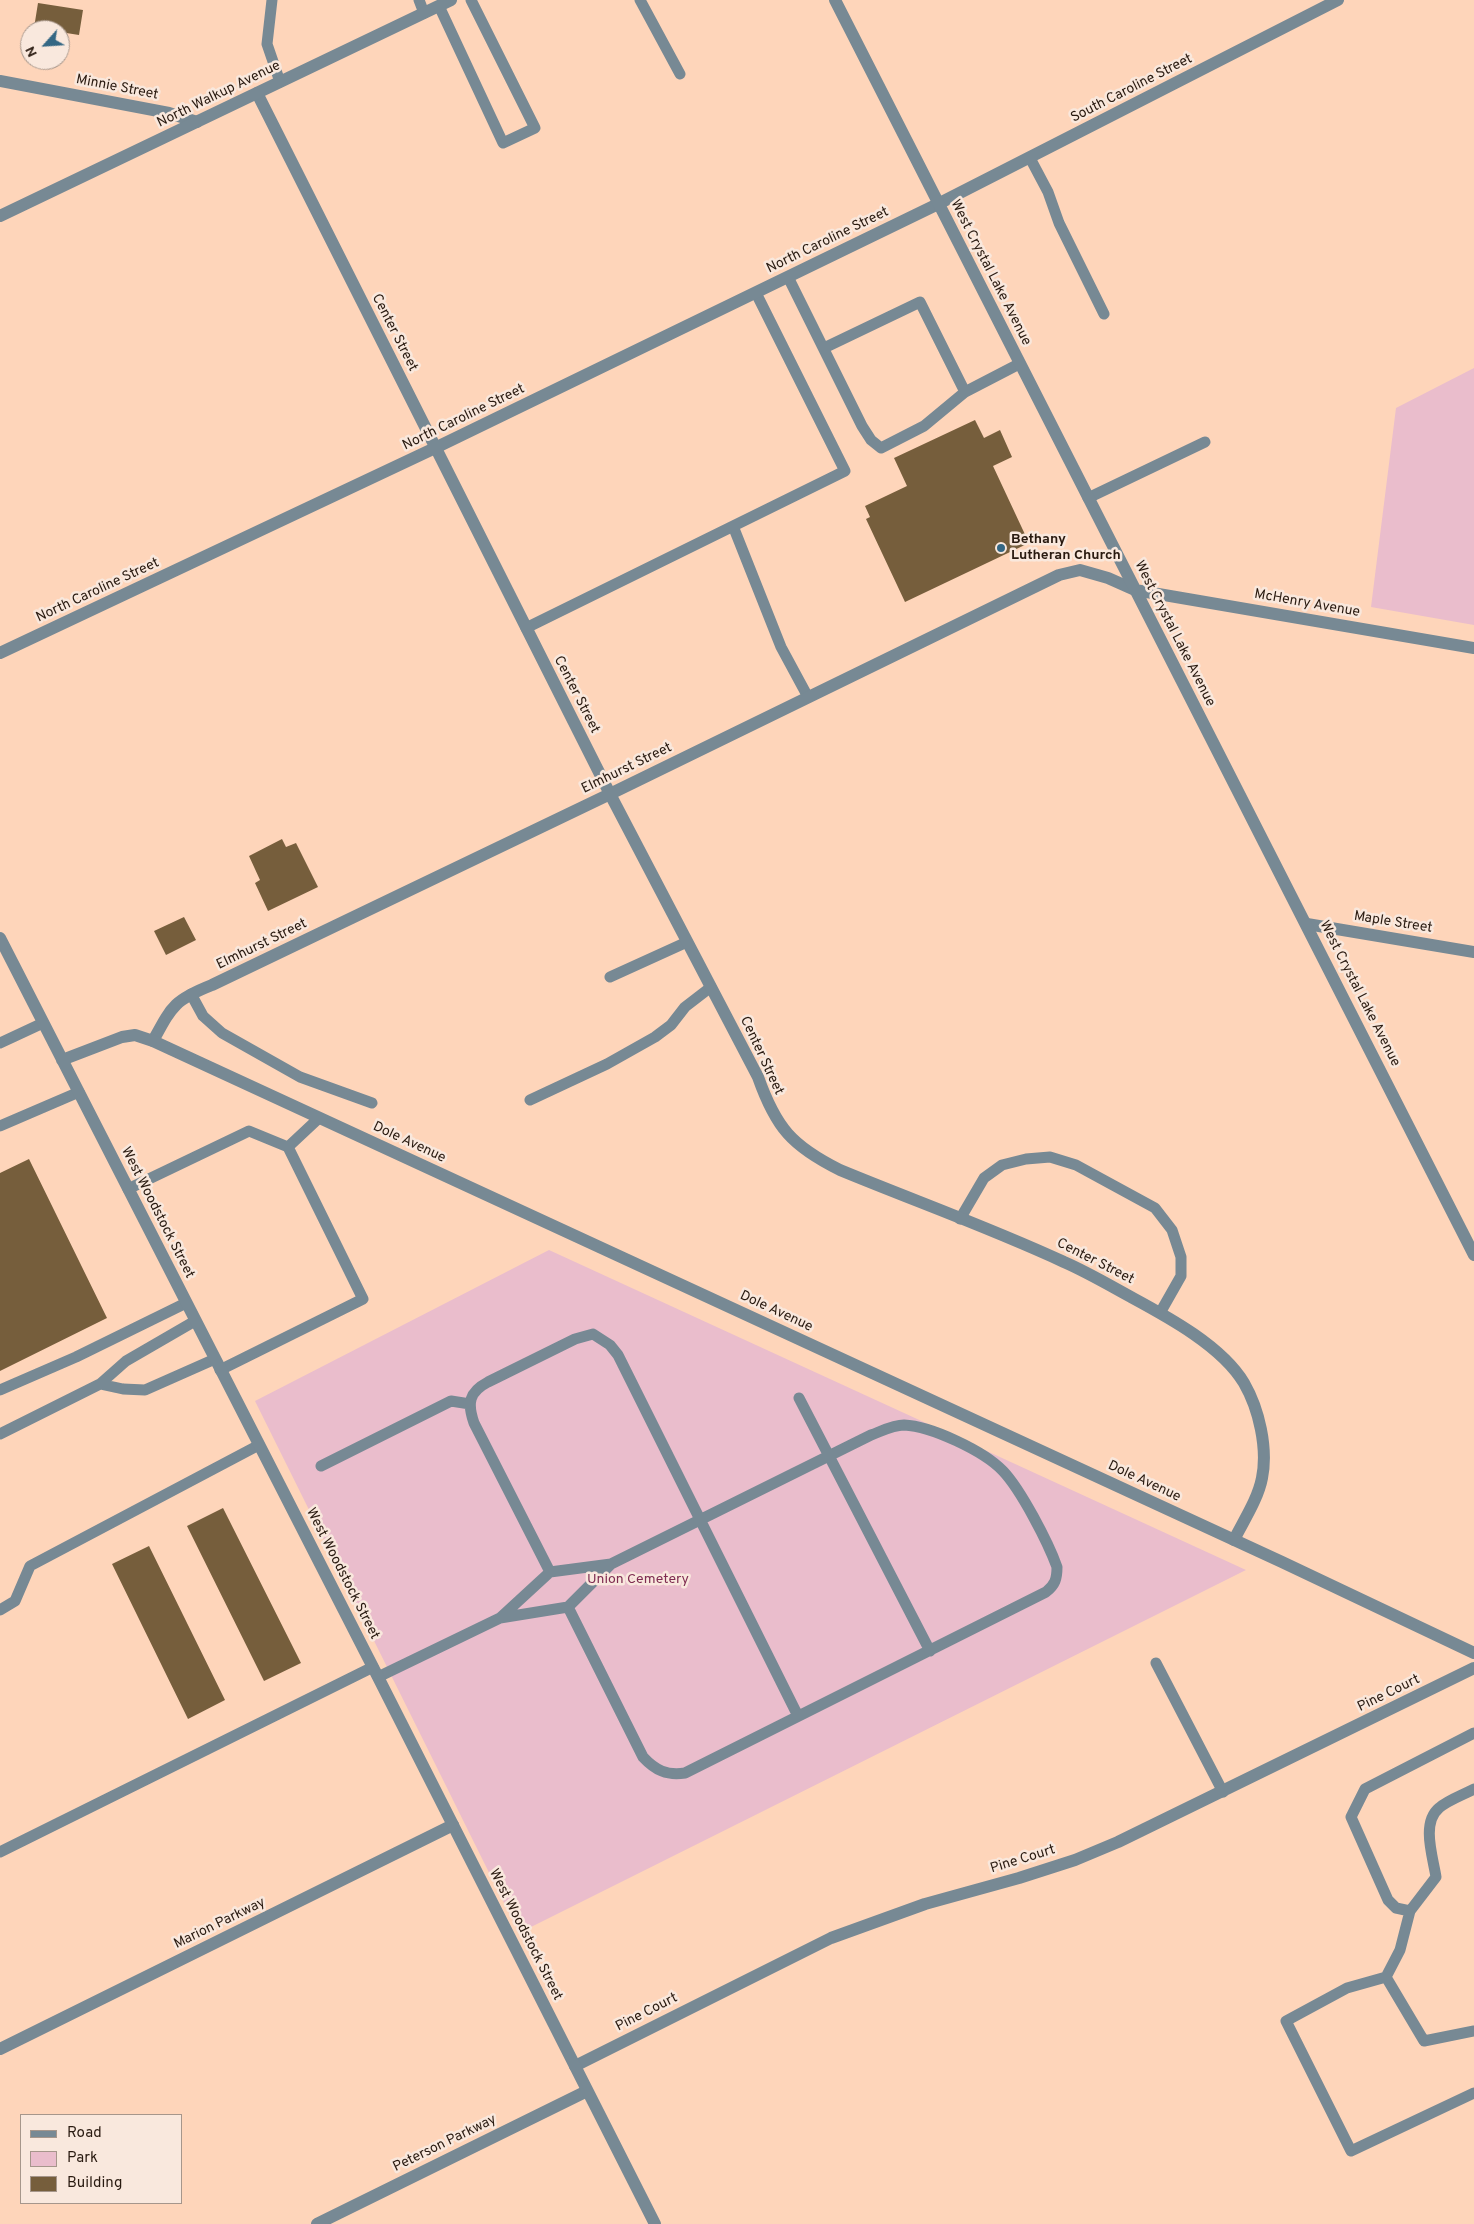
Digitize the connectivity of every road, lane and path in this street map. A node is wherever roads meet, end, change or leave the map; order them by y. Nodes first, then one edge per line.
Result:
1 (272, 0) edge
2 (418, 0) edge
3 (451, 0) edge
4 (471, 0) edge
5 (640, 0) edge
6 (835, 0) edge
7 (1338, 0) edge
8 (439, 6) junction
9 (424, 13) junction
10 (680, 74) dead end
11 (0, 81) edge
12 (280, 82) junction
13 (257, 93) junction
14 (197, 122) junction
15 (1030, 158) junction
16 (938, 204) junction
17 (0, 216) edge
18 (788, 277) junction
19 (756, 293) junction
20 (1104, 314) dead end
21 (824, 348) junction
22 (1019, 364) junction
23 (965, 392) junction
24 (1205, 442) dead end
25 (435, 448) junction
26 (1088, 498) junction
27 (733, 526) junction
28 (1135, 590) junction
29 (526, 628) junction
30 (1474, 648) edge
31 (0, 653) edge
32 (808, 697) junction
33 (610, 794) junction
34 (1307, 924) junction
35 (0, 938) edge
36 (687, 942) junction
37 (1474, 952) edge
38 (610, 977) dead end
39 (711, 987) junction
40 (191, 994) junction
41 (43, 1023) junction
42 (153, 1041) junction
43 (0, 1043) edge
44 (62, 1060) junction
45 (78, 1092) junction
46 (530, 1100) dead end
47 (372, 1103) dead end
48 (319, 1118) junction
49 (0, 1126) edge
50 (288, 1147) junction
51 (128, 1189) junction
52 (960, 1219) junction
53 (1468, 1233) edge
54 (1474, 1255) edge
55 (186, 1302) junction
56 (1160, 1313) junction
57 (195, 1321) junction
58 (217, 1364) junction
59 (100, 1384) junction
60 (0, 1390) edge
61 (800, 1398) dead end
62 (470, 1404) junction
63 (0, 1434) edge
64 (259, 1445) junction
65 (830, 1456) junction
66 (320, 1466) dead end
67 (699, 1520) junction
68 (1234, 1540) junction
69 (611, 1564) junction
70 (550, 1572) junction
71 (568, 1607) junction
72 (0, 1610) edge
73 (500, 1618) junction
74 (930, 1651) junction
75 (1474, 1653) edge
76 (1156, 1663) dead end
77 (1474, 1668) edge
78 (376, 1672) junction
79 (798, 1716) junction
80 (1474, 1733) edge
81 (1474, 1789) edge
82 (1223, 1792) junction
83 (453, 1824) junction
84 (0, 1852) edge
85 (1410, 1911) junction
86 (1386, 1977) junction
87 (1474, 2031) edge
88 (0, 2049) edge
89 (575, 2066) junction
90 (587, 2091) junction
91 (1474, 2092) edge
92 (317, 2224) edge
93 (655, 2224) edge

1 - 12 lane
2 - 9 lane
3 - 8 street, North Walkup Avenue
4 - 8 lane
5 - 10 lane
6 - 16 street, West Crystal Lake Avenue
7 - 15 street, South Caroline Street
8 - 9 street, North Walkup Avenue
9 - 12 street, North Walkup Avenue
11 - 14 street, Minnie Street
12 - 13 street, North Walkup Avenue
13 - 14 street, North Walkup Avenue
13 - 25 street, Center Street
14 - 17 street, North Walkup Avenue
15 - 16 street, South Caroline Street
15 - 20 lane
16 - 18 street, North Caroline Street
16 - 22 street, West Crystal Lake Avenue
18 - 19 street, North Caroline Street
18 - 21 lane
19 - 25 street, North Caroline Street
19 - 27 lane
21 - 23 lane
21 - 23 lane
22 - 23 lane
22 - 26 street, West Crystal Lake Avenue
24 - 26 lane
25 - 29 street, Center Street
25 - 31 street, North Caroline Street
26 - 28 street, West Crystal Lake Avenue
27 - 29 lane
27 - 32 lane
28 - 30 street, McHenry Avenue
28 - 32 street, Elmhurst Street
28 - 34 street, West Crystal Lake Avenue
29 - 33 street, Center Street
32 - 33 street, Elmhurst Street
33 - 36 street, Center Street
33 - 40 street, Elmhurst Street
34 - 37 street, Maple Street
34 - 53 street, West Crystal Lake Avenue
35 - 41 street, West Woodstock Street
36 - 38 lane
36 - 39 street, Center Street
39 - 46 lane
39 - 52 street, Center Street
40 - 42 street, Elmhurst Street
40 - 47 lane
41 - 43 lane
41 - 44 street, West Woodstock Street
42 - 44 street, Dole Avenue
42 - 48 street, Dole Avenue
44 - 45 street, West Woodstock Street
45 - 49 lane
45 - 51 street, West Woodstock Street
48 - 50 lane
48 - 68 street, Dole Avenue
50 - 51 lane
50 - 58 lane
51 - 55 street, West Woodstock Street
52 - 56 street, Center Street
52 - 56 lane
53 - 54 street, West Crystal Lake Avenue
55 - 57 street, West Woodstock Street
55 - 60 lane
56 - 68 street, Center Street
57 - 58 street, West Woodstock Street
57 - 59 lane
58 - 59 lane
58 - 64 street, West Woodstock Street
59 - 63 lane
61 - 65 lane
62 - 66 lane
62 - 67 lane
62 - 70 lane
64 - 72 lane
64 - 78 street, West Woodstock Street
65 - 67 lane
65 - 74 lane
65 - 74 lane
67 - 69 lane
67 - 79 lane
68 - 75 street, Dole Avenue
69 - 70 lane
69 - 71 lane
70 - 73 lane
71 - 73 lane
71 - 79 lane
73 - 78 lane
74 - 79 lane
76 - 82 lane
77 - 82 street, Pine Court
78 - 83 street, West Woodstock Street
78 - 84 lane
80 - 85 lane
81 - 85 lane
82 - 89 street, Pine Court
83 - 88 street, Marion Parkway
83 - 89 street, West Woodstock Street
85 - 86 lane
86 - 87 lane
86 - 91 lane
89 - 90 street, West Woodstock Street
90 - 92 street, Peterson Parkway
90 - 93 street, West Woodstock Street

